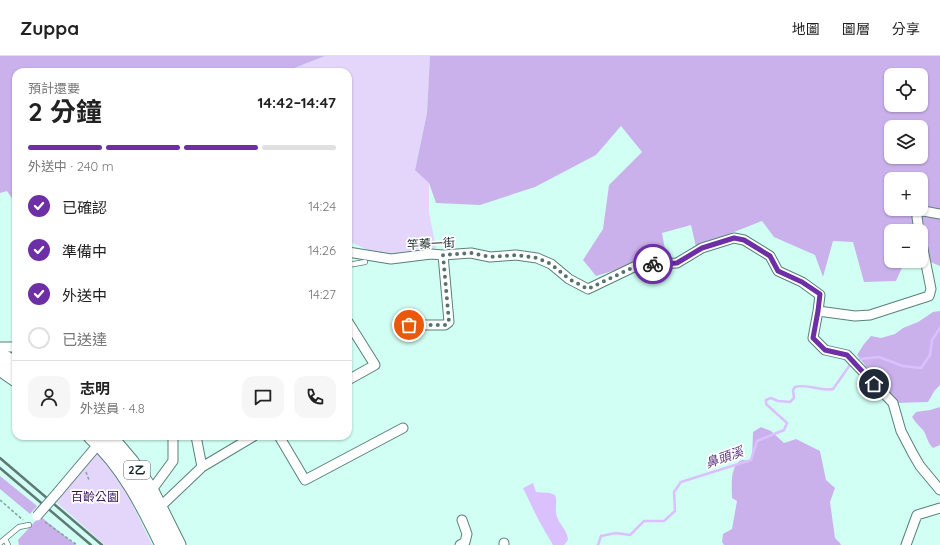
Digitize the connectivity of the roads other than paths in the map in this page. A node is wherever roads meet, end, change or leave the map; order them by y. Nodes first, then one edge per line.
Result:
1 (940, 214) edge
2 (918, 224) edge
3 (352, 253) edge
4 (443, 255) junction
5 (352, 258) edge
6 (365, 258) junction
7 (352, 263) edge
8 (927, 268) edge
9 (818, 311) junction
10 (409, 325) dead end
11 (352, 329) edge
12 (0, 347) edge
13 (12, 347) edge
14 (0, 356) edge
15 (12, 363) edge
16 (0, 368) edge
17 (12, 376) edge
18 (352, 378) edge
19 (403, 428) dead end
20 (99, 440) edge
21 (102, 440) edge
22 (104, 440) edge
23 (173, 440) edge
24 (197, 440) edge
25 (247, 440) edge
26 (281, 440) edge
27 (202, 467) junction
28 (940, 490) edge
29 (151, 492) junction
30 (940, 508) edge
31 (153, 509) junction
32 (37, 516) road end
33 (462, 520) dead end
34 (29, 525) road end
35 (5, 539) junction
36 (0, 542) edge
37 (8, 545) edge
38 (163, 545) edge
39 (178, 545) edge
40 (460, 545) edge
41 (906, 545) edge

1 - 2 street
3 - 6 street, 竿蓁一街
4 - 6 street, 竿蓁一街
4 - 9 street, 竿蓁一街
4 - 10 street
5 - 6 lane
6 - 7 lane
8 - 9 street
9 - 28 street
11 - 18 street
12 - 13 street
14 - 15 main road
16 - 17 main road
19 - 26 street
20 - 32 street, bridge
21 - 31 main road, 2乙
22 - 29 main road, 2乙
23 - 29 street
24 - 27 street
25 - 27 street
27 - 31 street
29 - 31 main road, 2乙
30 - 41 street
31 - 38 main road, 2乙
31 - 39 main road, 2乙
33 - 40 street
34 - 35 lane
35 - 36 lane
35 - 37 lane

